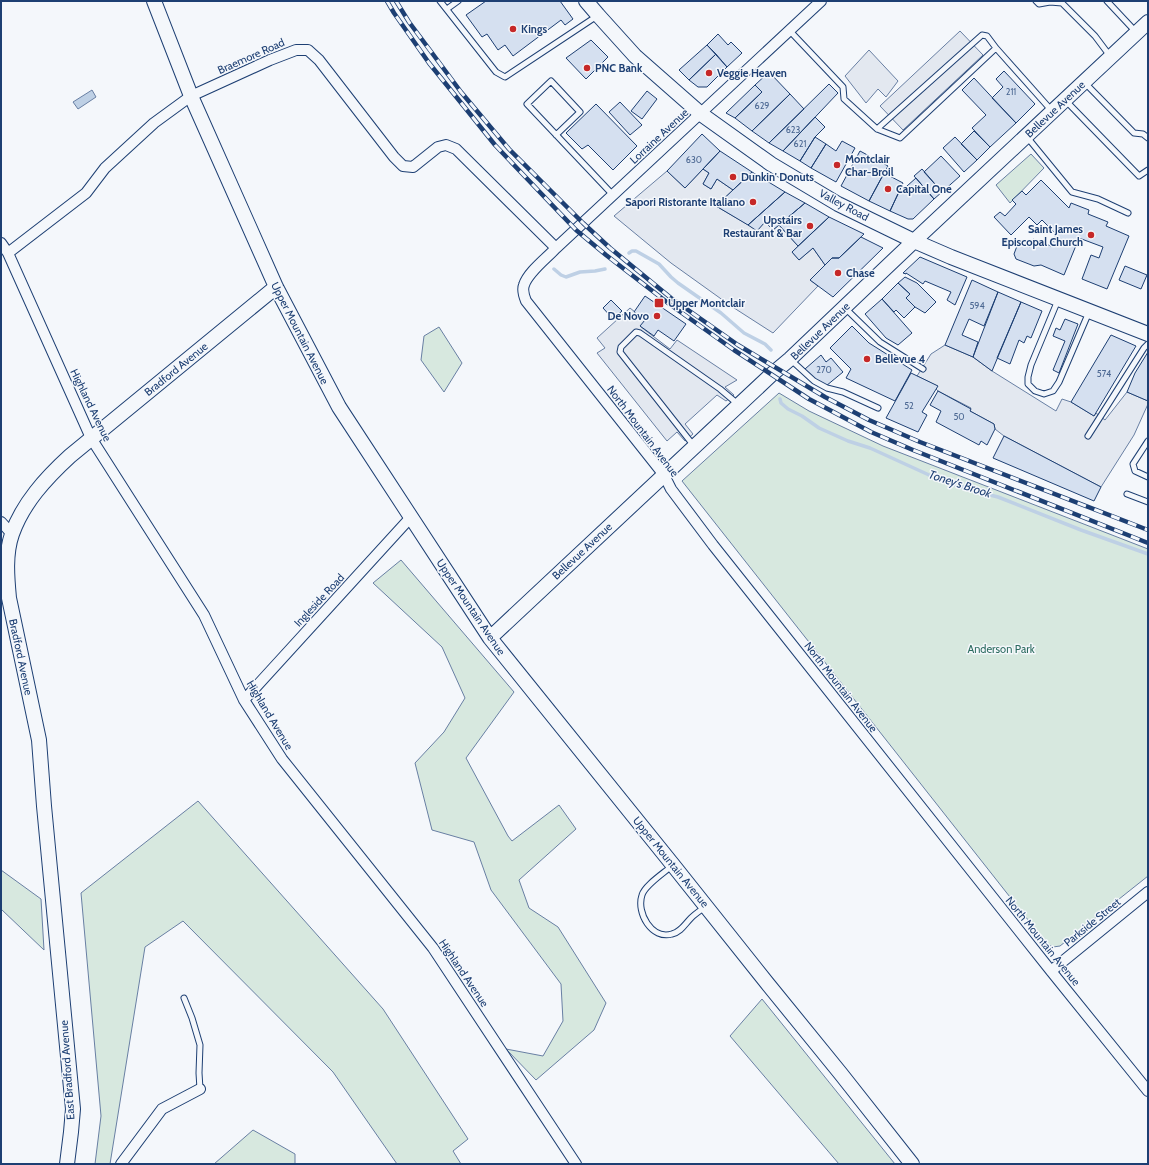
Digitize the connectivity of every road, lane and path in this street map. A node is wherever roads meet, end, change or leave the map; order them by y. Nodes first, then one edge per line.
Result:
1 (154, 1) edge
2 (440, 1) edge
3 (458, 1) edge
4 (586, 1) edge
5 (821, 1) edge
6 (1036, 1) edge
7 (1107, 1) edge
8 (446, 9) junction
9 (598, 15) junction
10 (1148, 22) edge
11 (789, 30) junction
12 (1137, 33) junction
13 (996, 48) junction
14 (1111, 57) junction
15 (1084, 82) junction
16 (191, 96) junction
17 (1065, 100) junction
18 (1052, 112) junction
19 (701, 114) junction
20 (877, 129) junction
21 (556, 135) junction
22 (1026, 136) junction
23 (1148, 138) edge
24 (1148, 170) edge
25 (613, 195) junction
26 (1128, 212) dead end
27 (914, 241) junction
28 (1, 243) edge
29 (556, 248) junction
30 (8, 253) junction
31 (276, 287) junction
32 (523, 293) joint
33 (1059, 299) junction
34 (845, 307) junction
35 (1089, 311) junction
36 (1148, 334) edge
37 (1148, 344) edge
38 (790, 359) junction
39 (923, 369) dead end
40 (739, 405) junction
41 (878, 408) dead end
42 (1088, 436) dead end
43 (91, 438) junction
44 (1148, 442) edge
45 (694, 447) junction
46 (664, 475) junction
47 (1148, 477) edge
48 (1127, 494) dead end
49 (1148, 502) edge
50 (411, 517) junction
51 (1, 522) edge
52 (12, 534) junction
53 (5, 553) edge
54 (490, 638) junction
55 (244, 700) junction
56 (673, 865) junction
57 (1148, 892) edge
58 (706, 906) junction
59 (1051, 971) junction
60 (184, 998) dead end
61 (62, 1000) joint
62 (200, 1089) joint
63 (1148, 1091) edge
64 (67, 1164) edge
65 (121, 1164) edge
66 (576, 1164) edge
67 (912, 1164) edge

1 - 16 street, Upper Mountain Avenue
2 - 8 lane
3 - 8 lane
4 - 9 street, Valley Road
5 - 11 street, Lorraine Avenue
6 - 14 lane
7 - 12 lane
8 - 9 lane
9 - 19 street, Valley Road
10 - 12 street, Bellevue Avenue
11 - 19 street, Lorraine Avenue
11 - 20 lane
12 - 14 street, Bellevue Avenue
13 - 18 lane
13 - 20 lane
13 - 20 lane
14 - 15 street, Bellevue Avenue
15 - 17 street, Bellevue Avenue
15 - 23 lane
16 - 29 street, Braemore Road
16 - 30 street, Braemore Road
16 - 31 street, Upper Mountain Avenue
17 - 18 street, Bellevue Avenue
17 - 24 lane
18 - 22 street, Bellevue Avenue
19 - 25 street, Lorraine Avenue
19 - 27 street, Valley Road
21 - 21 lane
21 - 25 lane
22 - 26 lane
22 - 27 street, Bellevue Avenue
25 - 29 street, Lorraine Avenue
27 - 33 street, Valley Road
27 - 34 street, Bellevue Avenue
28 - 30 street, Highland Avenue
29 - 32 street, Lorraine Avenue
30 - 43 street, Highland Avenue
31 - 43 street, Bradford Avenue
31 - 50 street, Upper Mountain Avenue
32 - 46 street, North Mountain Avenue
33 - 35 street, Valley Road
33 - 35 lane
34 - 38 street, Bellevue Avenue
34 - 39 lane
35 - 36 street, Valley Road
37 - 42 lane
38 - 40 street, Bellevue Avenue
38 - 41 lane
40 - 45 street, Bellevue Avenue
40 - 45 lane
43 - 52 street, Bradford Avenue
43 - 55 street, Highland Avenue
44 - 47 lane
45 - 46 street, Bellevue Avenue
46 - 54 street, Bellevue Avenue
46 - 59 street, North Mountain Avenue
48 - 49 lane
50 - 54 street, Upper Mountain Avenue
50 - 55 street, Ingleside Road
51 - 52 street
52 - 53 street, Bradford Avenue
53 - 61 street, Bradford Avenue
54 - 56 street, Upper Mountain Avenue
55 - 66 street, Highland Avenue
56 - 58 street, Upper Mountain Avenue
56 - 58 lane
57 - 59 street, Parkside Street
58 - 67 street, Upper Mountain Avenue
59 - 63 street, North Mountain Avenue
60 - 62 lane
61 - 64 street, East Bradford Avenue
62 - 65 street

